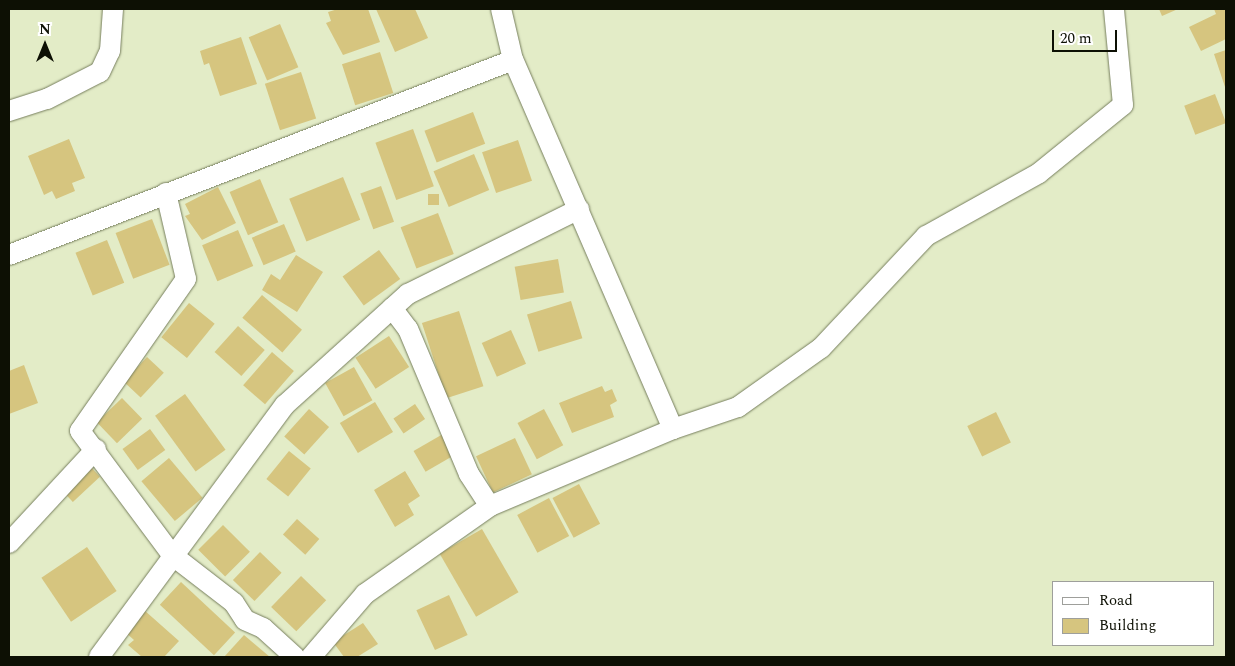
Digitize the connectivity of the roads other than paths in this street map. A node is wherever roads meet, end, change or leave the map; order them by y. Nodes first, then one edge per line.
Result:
1 (113, 9) edge
2 (501, 9) edge
3 (1114, 9) edge
4 (513, 60) junction
5 (9, 111) edge
6 (166, 193) junction
7 (579, 209) junction
8 (9, 255) edge
9 (392, 308) junction
10 (673, 429) junction
11 (96, 448) junction
12 (490, 506) junction
13 (9, 544) edge
14 (172, 555) junction
15 (99, 657) edge
16 (295, 657) edge
17 (311, 657) edge

1 - 5 street
2 - 4 street
3 - 10 street
4 - 6 street
4 - 7 street
6 - 8 street
6 - 11 street
7 - 9 street
7 - 10 street
9 - 12 street
9 - 14 street
10 - 12 street
11 - 13 street
11 - 14 street
12 - 17 street
14 - 15 street
14 - 16 street

